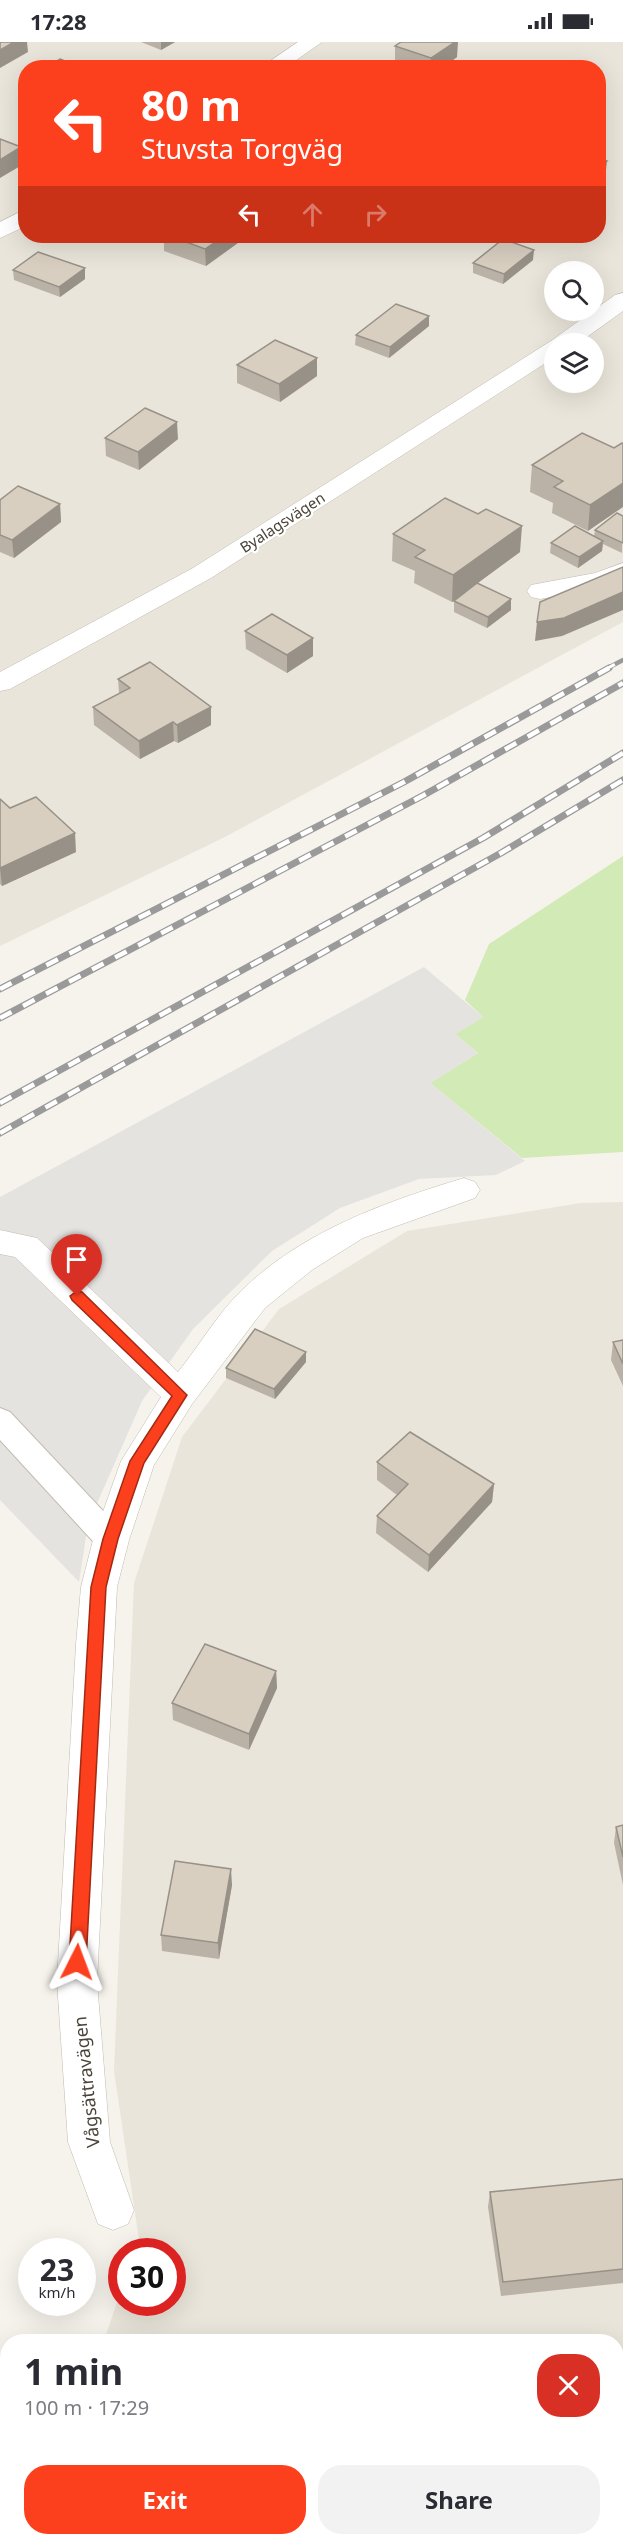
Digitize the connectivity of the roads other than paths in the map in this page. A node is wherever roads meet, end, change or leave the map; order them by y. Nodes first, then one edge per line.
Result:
1 (312, 42) edge
2 (283, 60) edge
3 (18, 221) edge
4 (0, 231) edge
5 (623, 300) edge
6 (576, 333) edge
7 (544, 354) edge
8 (623, 571) edge
9 (540, 591) dead end
10 (0, 683) edge
11 (464, 1190) dead end
12 (0, 1242) edge
13 (180, 1395) junction
14 (0, 1420) edge
15 (111, 1539) junction
16 (113, 2210) dead end

1 - 2 street
3 - 4 street
5 - 6 street
7 - 10 street, Byalagsvägen
8 - 9 street
11 - 13 street, Vågsättravägen
12 - 13 street
13 - 15 street, Vågsättravägen
14 - 15 lane
15 - 16 street, Vågsättravägen

